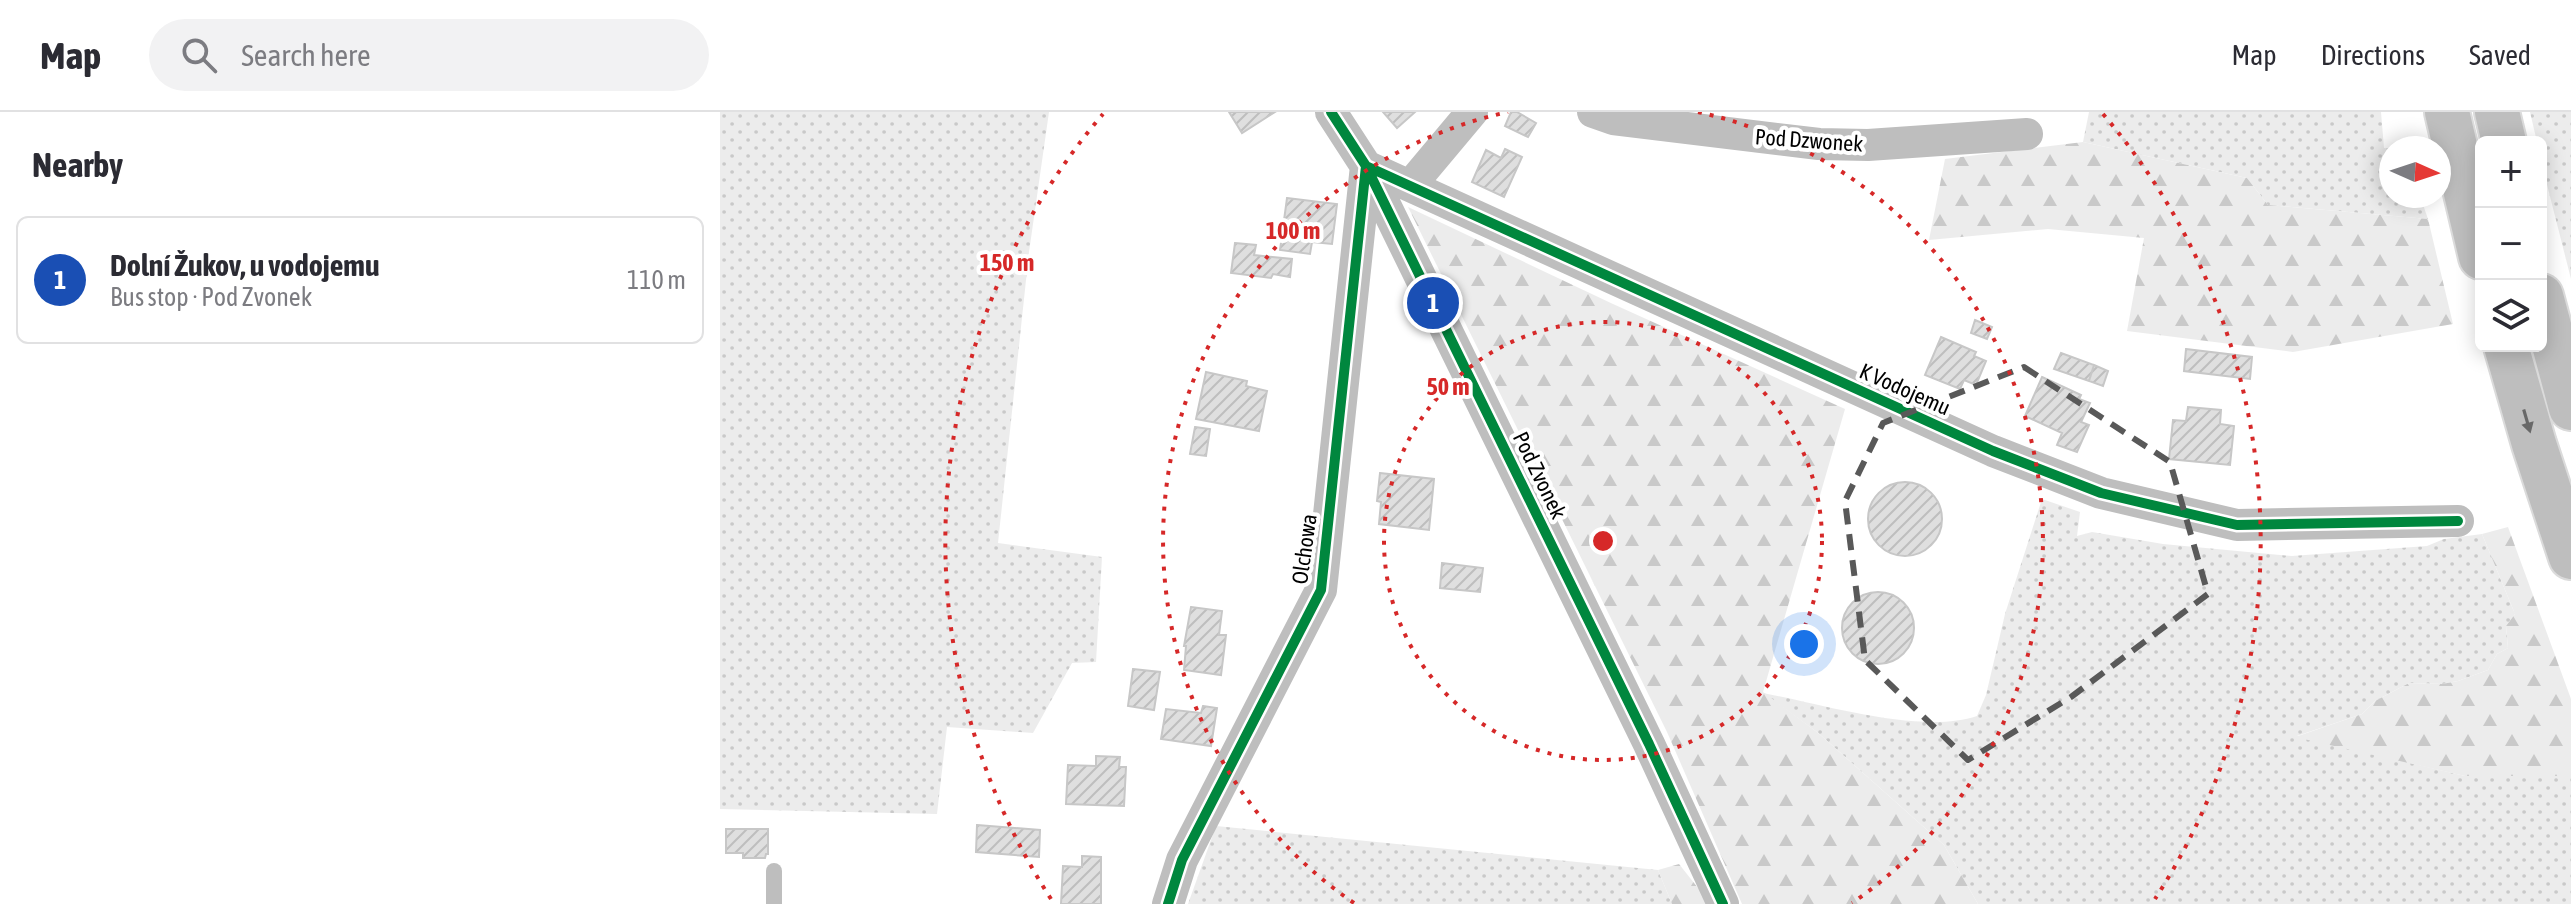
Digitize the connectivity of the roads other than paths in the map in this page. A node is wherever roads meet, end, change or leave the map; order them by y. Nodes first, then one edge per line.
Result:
1 (1331, 112) edge
2 (1472, 112) edge
3 (1593, 112) edge
4 (2447, 112) edge
5 (2497, 112) edge
6 (2027, 134) dead end
7 (2503, 136) edge
8 (1366, 166) junction
9 (1410, 186) junction
10 (2475, 231) edge
11 (2547, 318) edge
12 (2508, 352) edge
13 (2571, 408) edge
14 (2458, 521) dead end
15 (2571, 557) edge
16 (774, 871) dead end
17 (774, 904) edge
18 (1168, 904) edge
19 (1723, 904) edge

1 - 8 street, Pod Zvonek
2 - 9 street
3 - 6 street, Pod Dzwonek
4 - 10 highway
5 - 7 highway
8 - 9 street, K Vodojemu
8 - 18 street, Olchowa
8 - 19 street, Pod Zvonek
9 - 14 street, K Vodojemu
11 - 13 highway
12 -> 15 highway
16 - 17 lane

